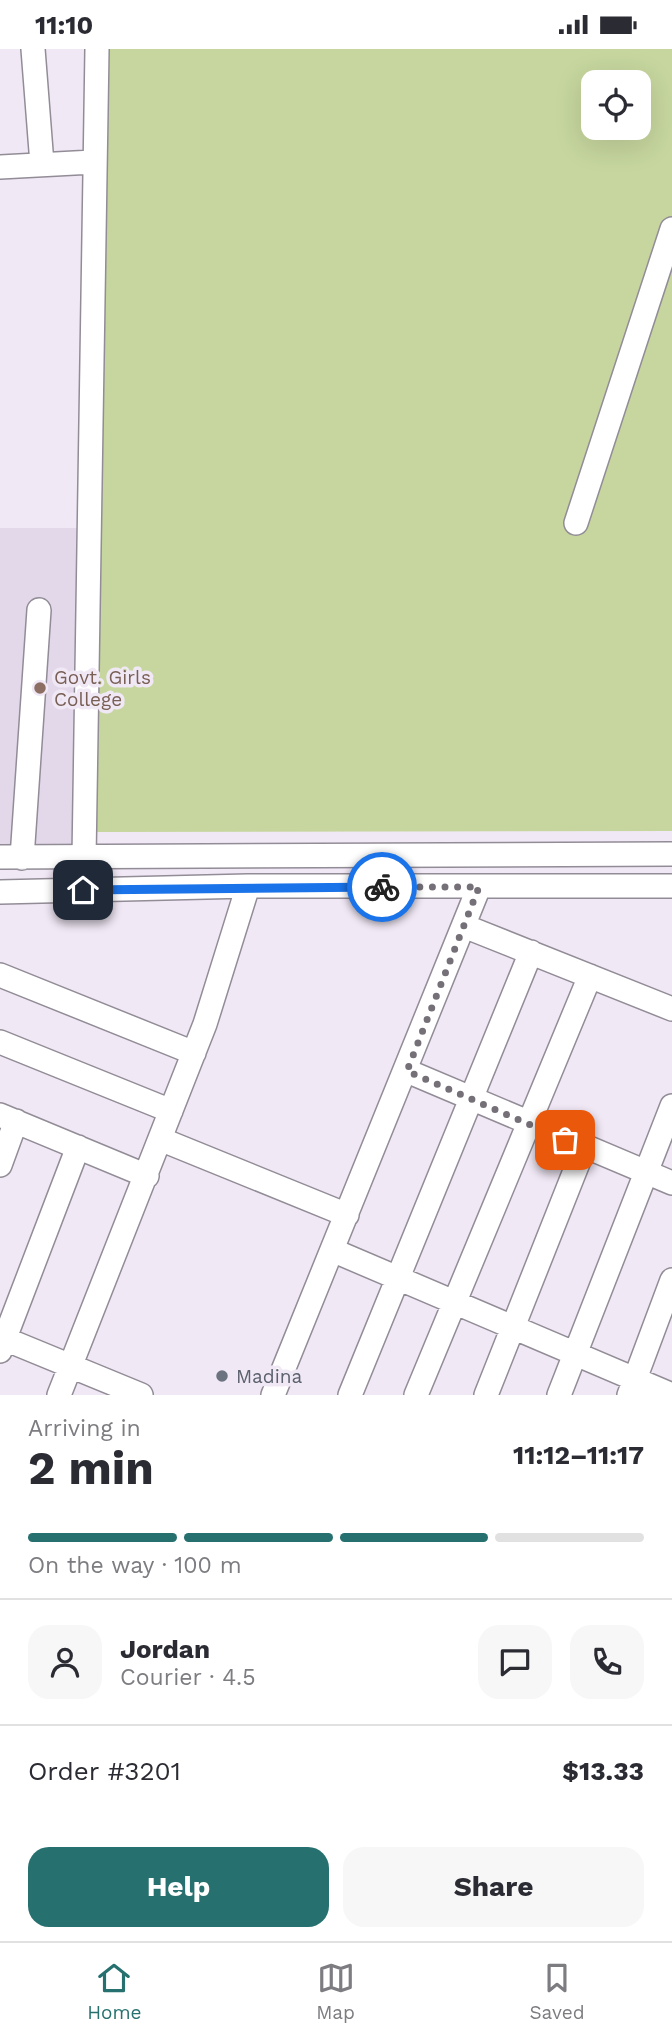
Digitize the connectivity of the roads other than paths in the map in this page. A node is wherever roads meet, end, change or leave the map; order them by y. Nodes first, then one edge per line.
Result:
1 (33, 49) edge
2 (97, 49) edge
3 (93, 162) junction
4 (42, 164) junction
5 (0, 167) edge
6 (672, 229) edge
7 (576, 523) dead end
8 (39, 610) dead end
9 (672, 854) edge
10 (11, 858) edge
11 (84, 858) junction
12 (248, 886) junction
13 (672, 886) edge
14 (479, 887) junction
15 (0, 892) edge
16 (464, 926) junction
17 (531, 953) junction
18 (0, 975) edge
19 (590, 976) junction
20 (672, 1009) edge
21 (0, 1042) edge
22 (194, 1053) junction
23 (407, 1071) junction
24 (469, 1098) junction
25 (672, 1106) edge
26 (171, 1111) junction
27 (8, 1118) edge
28 (526, 1123) junction
29 (160, 1139) junction
30 (78, 1147) junction
31 (584, 1148) junction
32 (0, 1165) edge
33 (647, 1173) junction
34 (147, 1176) junction
35 (672, 1183) edge
36 (347, 1215) junction
37 (332, 1251) junction
38 (397, 1278) junction
39 (672, 1280) edge
40 (453, 1301) junction
41 (513, 1327) junction
42 (2, 1342) edge
43 (576, 1354) junction
44 (71, 1367) junction
45 (632, 1387) edge
46 (60, 1395) edge
47 (141, 1395) edge
48 (273, 1395) edge
49 (349, 1395) edge
50 (416, 1395) edge
51 (486, 1395) edge
52 (559, 1395) edge
53 (672, 1395) edge

1 - 4 street
2 - 3 street
3 - 4 street
3 - 11 street
4 - 5 street
6 - 7 street
8 - 10 street
9 - 11 street
10 - 11 street
12 - 14 street
12 - 15 street
12 - 22 street
13 - 14 street
14 - 16 street
16 - 17 street
16 - 23 street
17 - 19 street
17 - 24 street
18 - 22 street
19 - 20 street
19 - 28 street
21 - 26 street
22 - 26 street
23 - 24 street
23 - 36 street
24 - 28 street
24 - 38 street
25 - 33 street
26 - 29 street
27 - 30 street
27 - 32 street
28 - 31 street
28 - 40 street
29 - 34 street
29 - 36 street
30 - 34 street
30 - 42 street
31 - 33 street
31 - 41 street
33 - 35 street
33 - 43 street
34 - 44 street
36 - 37 street
37 - 38 street
37 - 48 street
38 - 40 street
38 - 49 street
39 - 45 street
40 - 41 street
40 - 50 street
41 - 43 street
41 - 51 street
42 - 44 street
43 - 45 street
43 - 52 street
44 - 46 street
44 - 47 street
45 - 53 street

